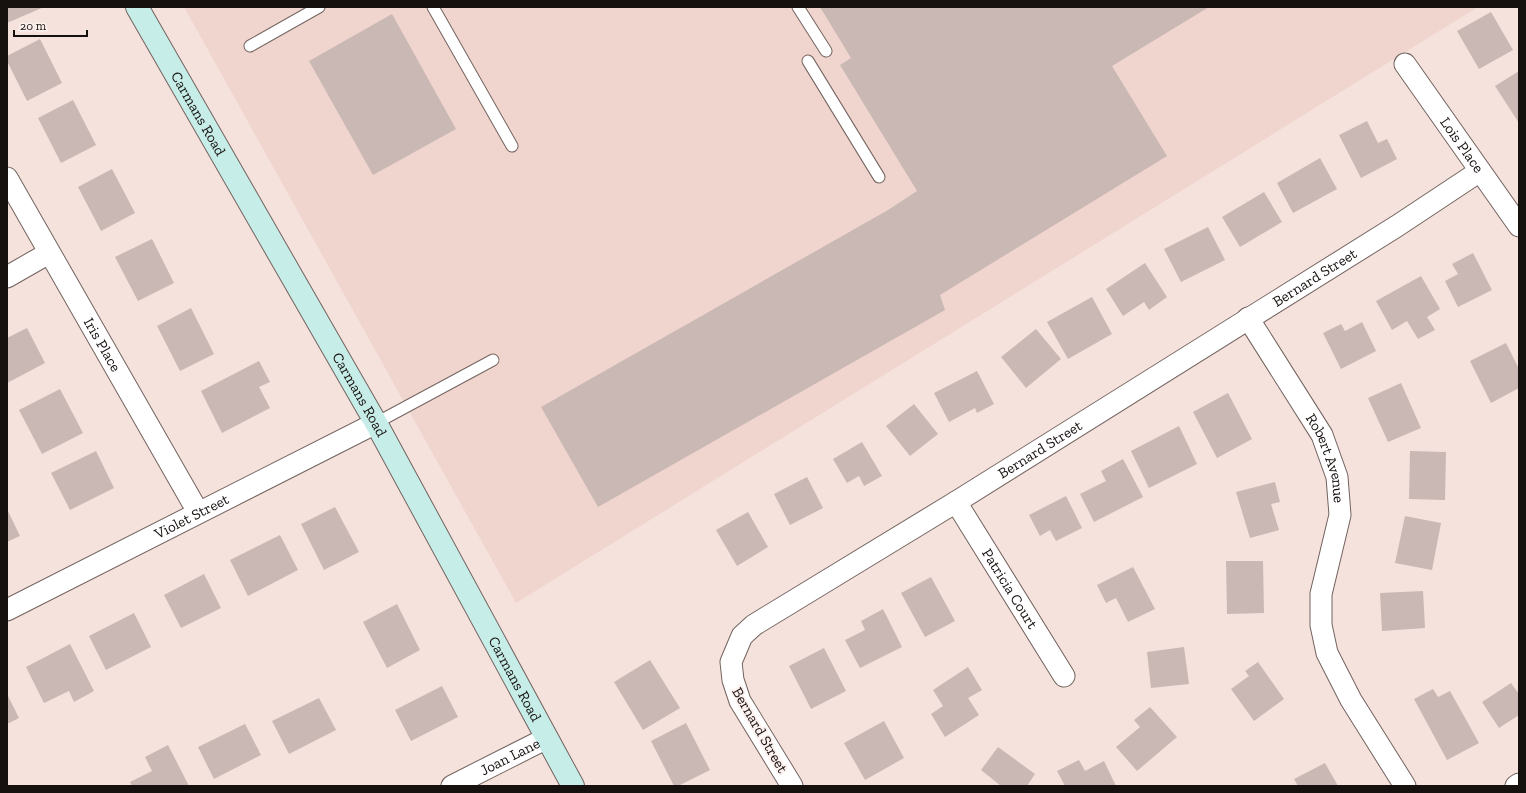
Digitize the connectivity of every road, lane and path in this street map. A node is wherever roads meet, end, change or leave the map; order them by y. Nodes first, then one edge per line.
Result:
1 (137, 7) edge
2 (319, 7) edge
3 (433, 7) edge
4 (798, 7) edge
5 (306, 10) edge
6 (250, 46) dead end
7 (826, 51) dead end
8 (808, 61) dead end
9 (1405, 64) dead end
10 (512, 146) dead end
11 (1480, 171) junction
12 (879, 177) dead end
13 (7, 178) edge
14 (1519, 226) edge
15 (49, 253) junction
16 (7, 277) edge
17 (1248, 318) junction
18 (493, 360) dead end
19 (376, 423) junction
20 (956, 502) junction
21 (198, 512) junction
22 (7, 610) edge
23 (1064, 676) dead end
24 (547, 738) junction
25 (1519, 784) edge
26 (452, 786) edge
27 (573, 786) edge
28 (792, 786) edge
29 (1405, 786) edge
30 (1516, 786) edge

1 - 19 street, Carmans Road
2 - 5 lane
3 - 10 lane
4 - 7 lane
5 - 6 lane
8 - 12 lane
9 - 11 street, Lois Place
11 - 14 street, Lois Place
11 - 17 street, Bernard Street
13 - 15 street, Iris Place
15 - 16 street
15 - 21 street, Iris Place
17 - 20 street, Bernard Street
17 - 29 street, Robert Avenue
18 - 19 lane
19 - 21 street, Violet Street
19 - 24 street, Carmans Road
20 - 23 street, Patricia Court
20 - 28 street, Bernard Street
21 - 22 street, Violet Street
24 - 26 street, Joan Lane
24 - 27 street, Carmans Road
25 - 30 street

